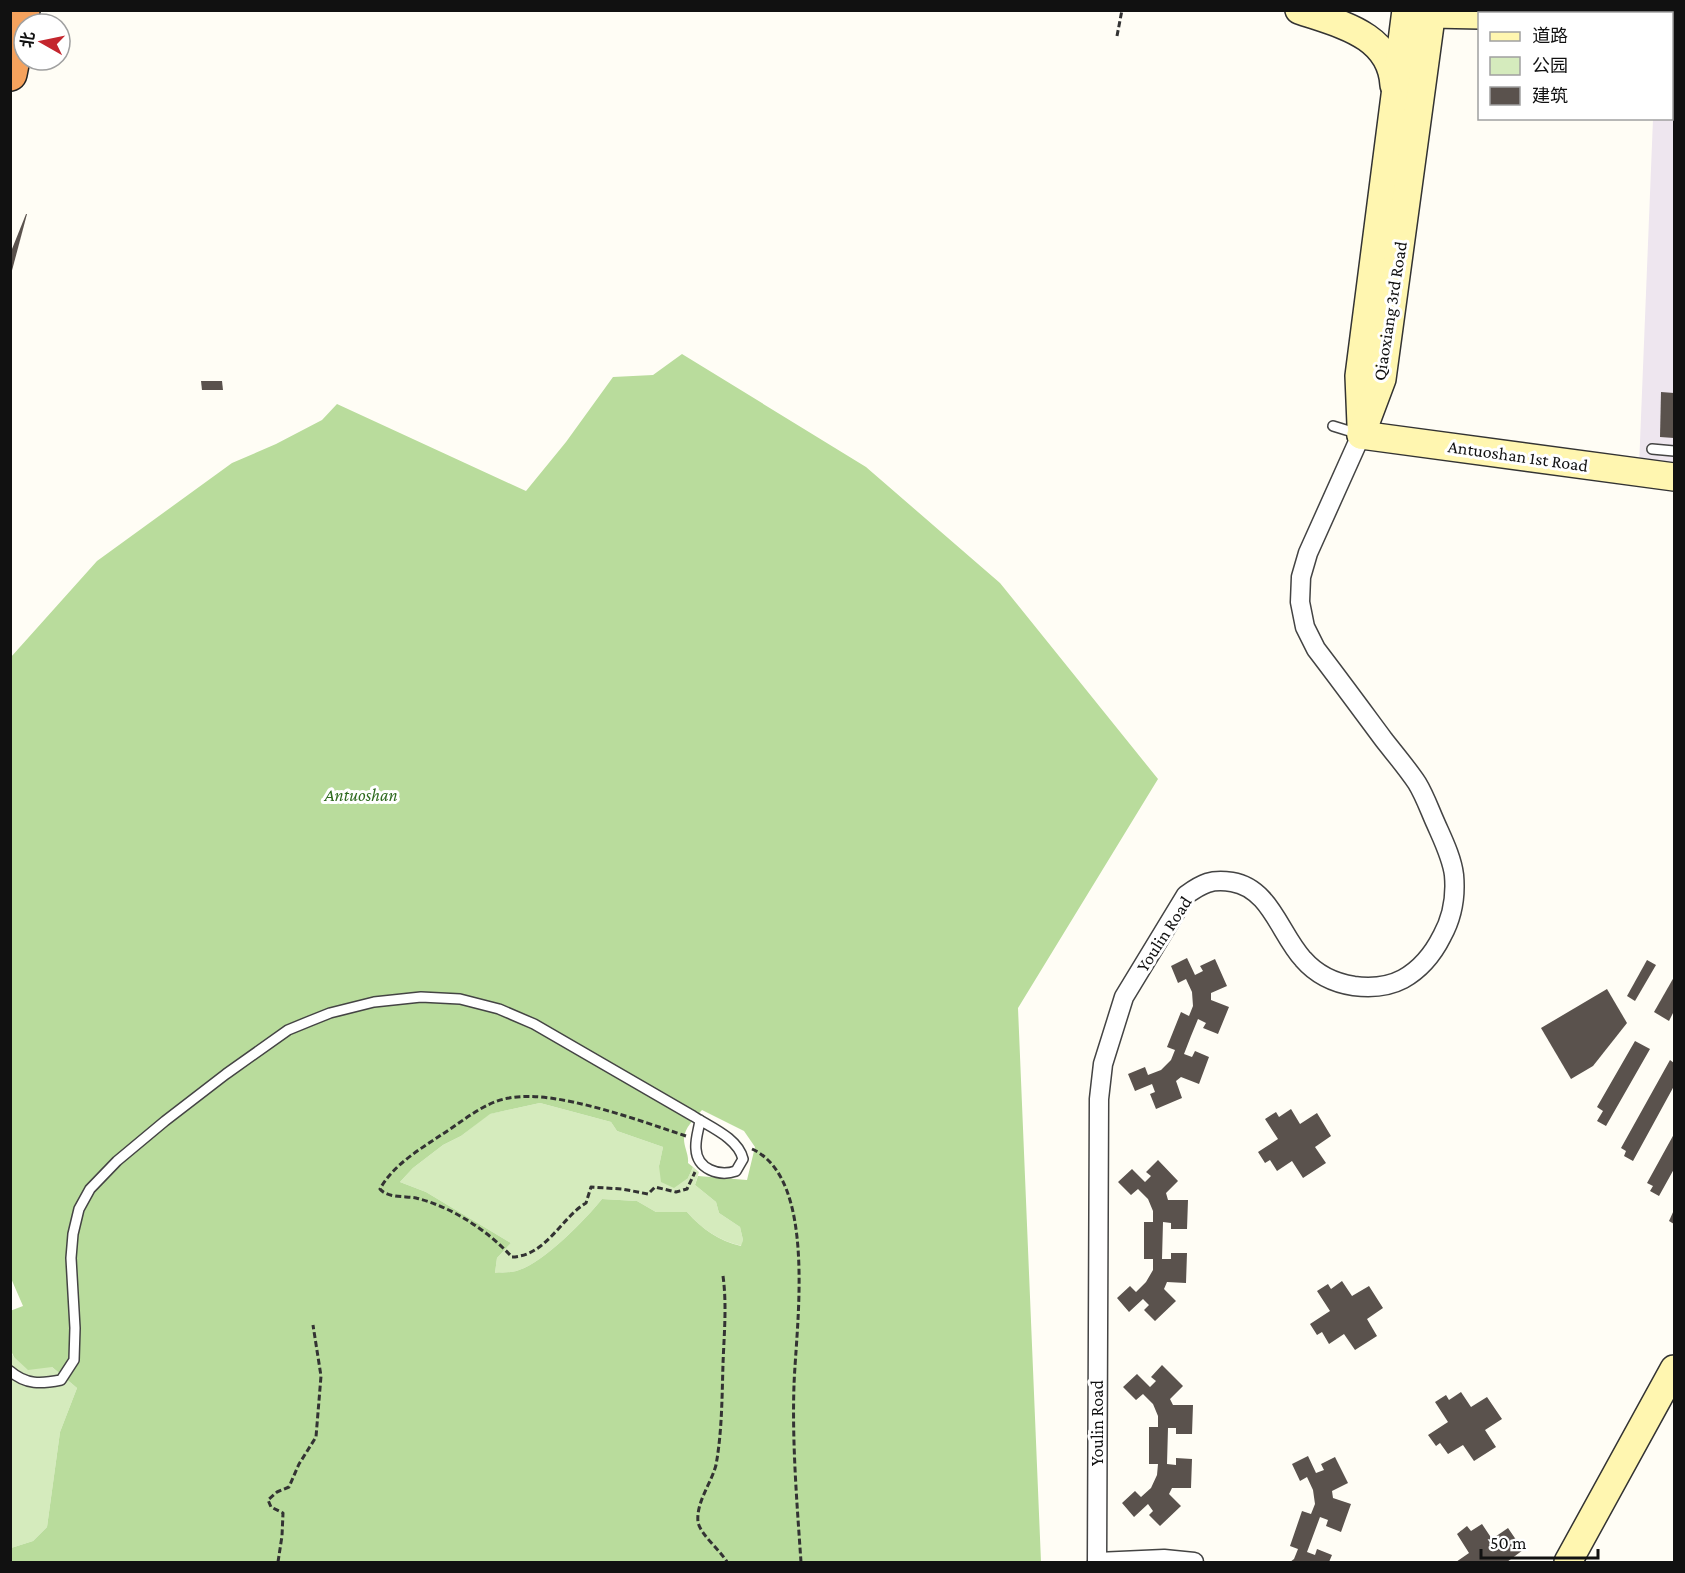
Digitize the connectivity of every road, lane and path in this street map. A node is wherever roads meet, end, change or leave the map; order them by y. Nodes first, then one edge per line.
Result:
1 (23, 10) edge
2 (1122, 10) edge
3 (1299, 10) edge
4 (1423, 12) edge
5 (1478, 15) edge
6 (1117, 36) dead end
7 (10, 74) edge
8 (1395, 93) junction
9 (1333, 426) dead end
10 (1361, 435) junction
11 (1652, 449) dead end
12 (1674, 451) edge
13 (1674, 477) edge
14 (699, 1120) junction
15 (696, 1139) junction
16 (739, 1148) junction
17 (701, 1163) junction
18 (723, 1276) dead end
19 (314, 1324) dead end
20 (1674, 1369) edge
21 (10, 1371) edge
22 (1097, 1562) edge
23 (278, 1563) edge
24 (727, 1563) edge
25 (801, 1563) edge
26 (1194, 1563) edge
27 (1568, 1563) edge

1 - 7 highway
2 - 6 path
3 - 8 street
4 - 5 street
4 - 8 street, Qiaoxiang 3rd Road
4 - 10 street, Qiaoxiang 3rd Road
8 - 10 street, Qiaoxiang 3rd Road
9 - 10 lane
10 - 13 street, Antuoshan 1st Road
10 - 22 street, Youlin Road
11 - 12 lane
14 - 15 lane
14 - 16 lane
14 - 21 lane
15 - 17 lane
15 - 17 path
16 - 17 lane
16 - 25 path
18 - 24 path
19 - 23 path
20 - 27 street
22 - 26 street

